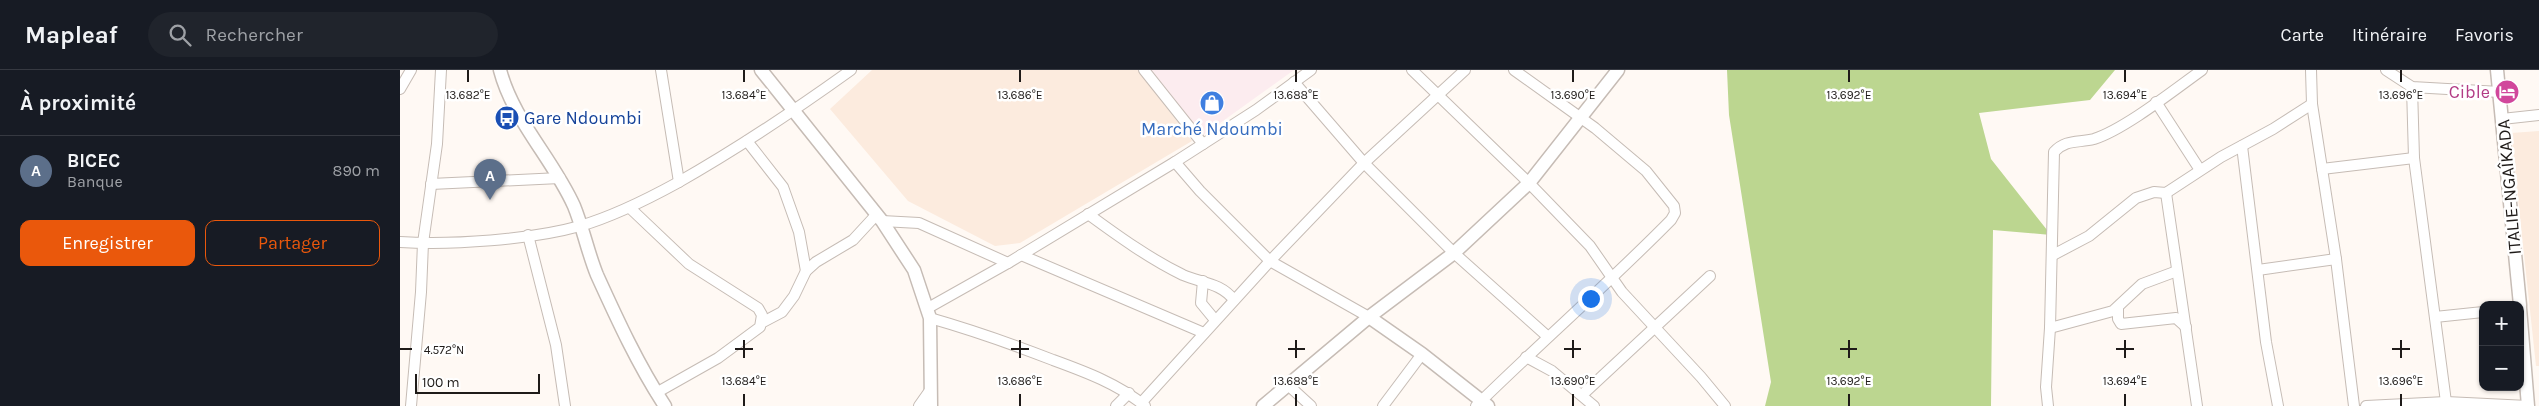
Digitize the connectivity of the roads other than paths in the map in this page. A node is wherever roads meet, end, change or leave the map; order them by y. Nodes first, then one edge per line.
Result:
1 (411, 70) edge
2 (441, 70) edge
3 (501, 70) edge
4 (661, 70) edge
5 (761, 70) edge
6 (851, 70) edge
7 (1144, 70) edge
8 (1412, 70) edge
9 (1465, 70) edge
10 (1514, 70) edge
11 (1618, 70) edge
12 (2202, 70) edge
13 (2311, 70) edge
14 (2386, 70) edge
15 (2497, 70) edge
16 (1309, 71) edge
17 (1294, 82) junction
18 (2412, 88) junction
19 (400, 89) edge
20 (2500, 92) junction
21 (1437, 96) junction
22 (2156, 102) junction
23 (2312, 104) junction
24 (795, 110) junction
25 (2539, 115) edge
26 (1581, 118) junction
27 (2502, 119) junction
28 (746, 141) junction
29 (1203, 144) junction
30 (2242, 146) junction
31 (2414, 158) junction
32 (1175, 162) junction
33 (1364, 163) junction
34 (2322, 168) junction
35 (2200, 170) junction
36 (560, 178) junction
37 (679, 182) junction
38 (1529, 182) junction
39 (431, 184) junction
40 (2166, 193) junction
41 (630, 208) junction
42 (1088, 214) junction
43 (879, 217) junction
44 (580, 226) junction
45 (528, 235) junction
46 (400, 242) edge
47 (423, 243) junction
48 (1454, 253) junction
49 (1021, 255) junction
50 (2053, 255) junction
51 (2336, 259) junction
52 (1270, 260) junction
53 (1008, 263) junction
54 (2258, 270) junction
55 (806, 271) junction
56 (2177, 271) junction
57 (1710, 276) dead end
58 (1613, 279) junction
59 (1203, 281) junction
60 (1234, 300) junction
61 (2520, 301) edge
62 (2118, 308) junction
63 (2479, 312) edge
64 (929, 313) junction
65 (1369, 317) junction
66 (2435, 317) junction
67 (1215, 320) junction
68 (763, 322) junction
69 (2186, 327) junction
70 (1653, 328) junction
71 (2050, 328) junction
72 (1204, 333) junction
73 (1547, 336) junction
74 (2523, 346) edge
75 (1422, 354) junction
76 (1526, 357) junction
77 (1288, 385) junction
78 (931, 389) junction
79 (656, 393) junction
80 (1129, 393) junction
81 (1582, 395) junction
82 (2446, 402) junction
83 (1482, 404) edge
84 (1143, 405) edge
85 (410, 406) edge
86 (565, 406) edge
87 (665, 406) edge
88 (919, 406) edge
89 (931, 406) edge
90 (1116, 406) edge
91 (1263, 406) edge
92 (1311, 406) edge
93 (1383, 406) edge
94 (1594, 406) edge
95 (1725, 406) edge
96 (2048, 406) edge
97 (2197, 406) edge
98 (2278, 406) edge
99 (2354, 406) edge
100 (2366, 406) edge
101 (2528, 406) edge

1 - 19 street
2 - 39 street
3 - 36 street
4 - 37 street
5 - 24 street
6 - 24 street
7 - 29 street
8 - 21 street
9 - 21 street
10 - 26 street
11 - 26 street
12 - 22 street
13 - 23 street
14 - 18 street
15 - 20 street, ITALIE-NGAÎKADA
16 - 17 street
17 - 29 street
17 - 33 street
18 - 20 street
18 - 31 street
20 - 27 street, ITALIE-NGAÎKADA
21 - 33 street
21 - 38 street
22 - 35 street
22 - 50 street
23 - 30 street
23 - 34 street
24 - 28 street
24 - 43 street
25 - 27 street
26 - 38 street
26 - 58 street
27 - 61 street, ITALIE-NGAÎKADA
28 - 37 street
28 - 55 street
29 - 32 street
30 - 35 street
30 - 54 street
31 - 34 street
31 - 66 street
32 - 42 street
32 - 52 street
33 - 48 street
33 - 52 street
34 - 51 street
35 - 40 street
36 - 39 street
36 - 44 street
37 - 41 street
38 - 48 street
38 - 58 street
39 - 47 street
40 - 50 street
40 - 56 street
41 - 44 street
41 - 68 street
42 - 49 street
42 - 59 street
43 - 53 street
43 - 55 street
43 - 64 street
44 - 45 street
44 - 79 street
45 - 47 street
45 - 86 street
46 - 47 street
47 - 85 street
48 - 65 street
48 - 73 street
49 - 53 street
49 - 72 street
50 - 71 street
51 - 54 street
51 - 99 street
52 - 60 street
52 - 65 street
53 - 64 street
54 - 98 street
55 - 68 street
56 - 62 street
56 - 69 street
57 - 70 street
58 - 70 street
58 - 73 street
59 - 60 street
59 - 67 street
60 - 67 street
62 - 69 street
62 - 71 street
63 - 66 street
64 - 78 street
64 - 80 street
65 - 75 street
65 - 77 street
66 - 82 street
67 - 72 street
68 - 79 street
69 - 97 street
70 - 81 street
70 - 95 street
71 - 96 street
72 - 84 street
73 - 76 street
74 - 101 street, ITALIE-NGAÎKADA
75 - 83 street
75 - 93 street
76 - 81 street
76 - 83 street
77 - 91 street
77 - 92 street
78 - 88 street
78 - 89 street
79 - 87 street
80 - 84 street
80 - 90 street
81 - 94 street
82 - 100 street
82 - 101 street

